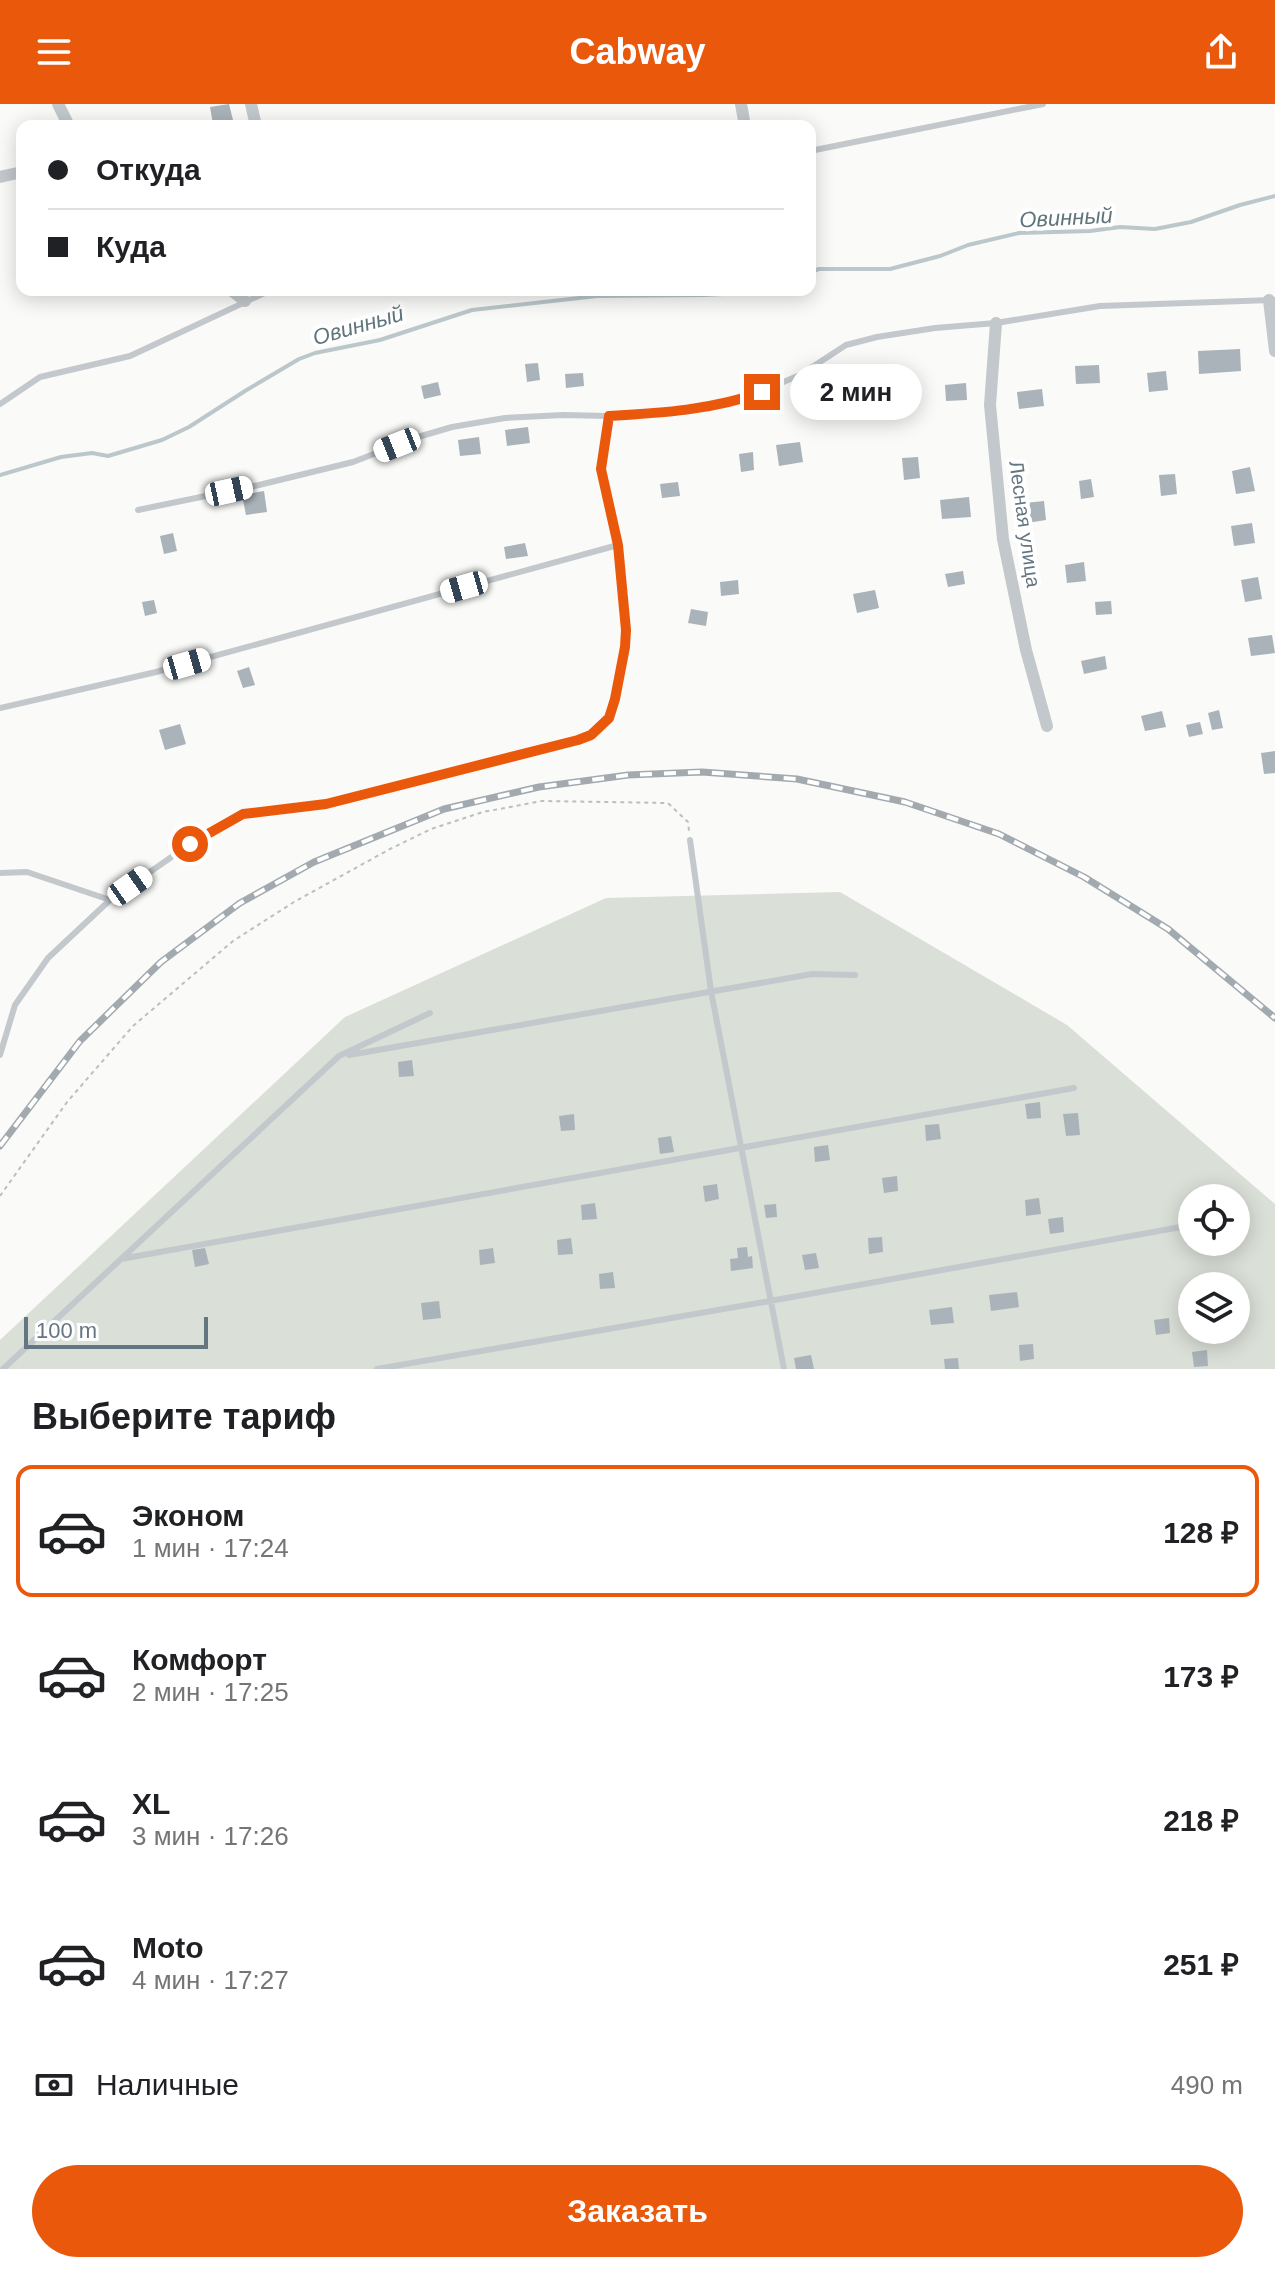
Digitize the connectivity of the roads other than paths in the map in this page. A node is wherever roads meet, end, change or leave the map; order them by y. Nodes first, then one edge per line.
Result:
1 (1043, 104) edge
2 (816, 150) edge
3 (239, 296) edge
4 (257, 296) edge
5 (1272, 300) edge
6 (245, 301) junction
7 (996, 323) junction
8 (1275, 351) edge
9 (0, 404) edge
10 (609, 416) junction
11 (138, 510) dead end
12 (618, 545) junction
13 (0, 708) edge
14 (1047, 726) dead end
15 (690, 840) road end
16 (0, 873) edge
17 (110, 900) junction
18 (855, 975) dead end
19 (711, 991) junction
20 (430, 1013) dead end
21 (0, 1055) edge
22 (339, 1056) junction
23 (1074, 1088) dead end
24 (741, 1148) junction
25 (1178, 1228) edge
26 (121, 1259) junction
27 (770, 1301) junction
28 (3, 1369) edge
29 (377, 1369) edge
30 (784, 1369) edge

1 - 2 lane
3 - 6 street
4 - 6 lane
5 - 7 lane
5 - 8 street
6 - 9 lane
7 - 10 lane
7 - 14 street, Лесная улица
10 - 11 lane
10 - 12 lane
12 - 13 lane
12 - 17 lane
15 - 19 lane
16 - 17 lane
17 - 21 lane
18 - 19 lane
19 - 22 lane
19 - 24 lane
20 - 22 lane
22 - 26 lane
23 - 24 lane
24 - 26 lane
24 - 27 lane
25 - 27 lane
26 - 28 lane
27 - 29 lane
27 - 30 lane

